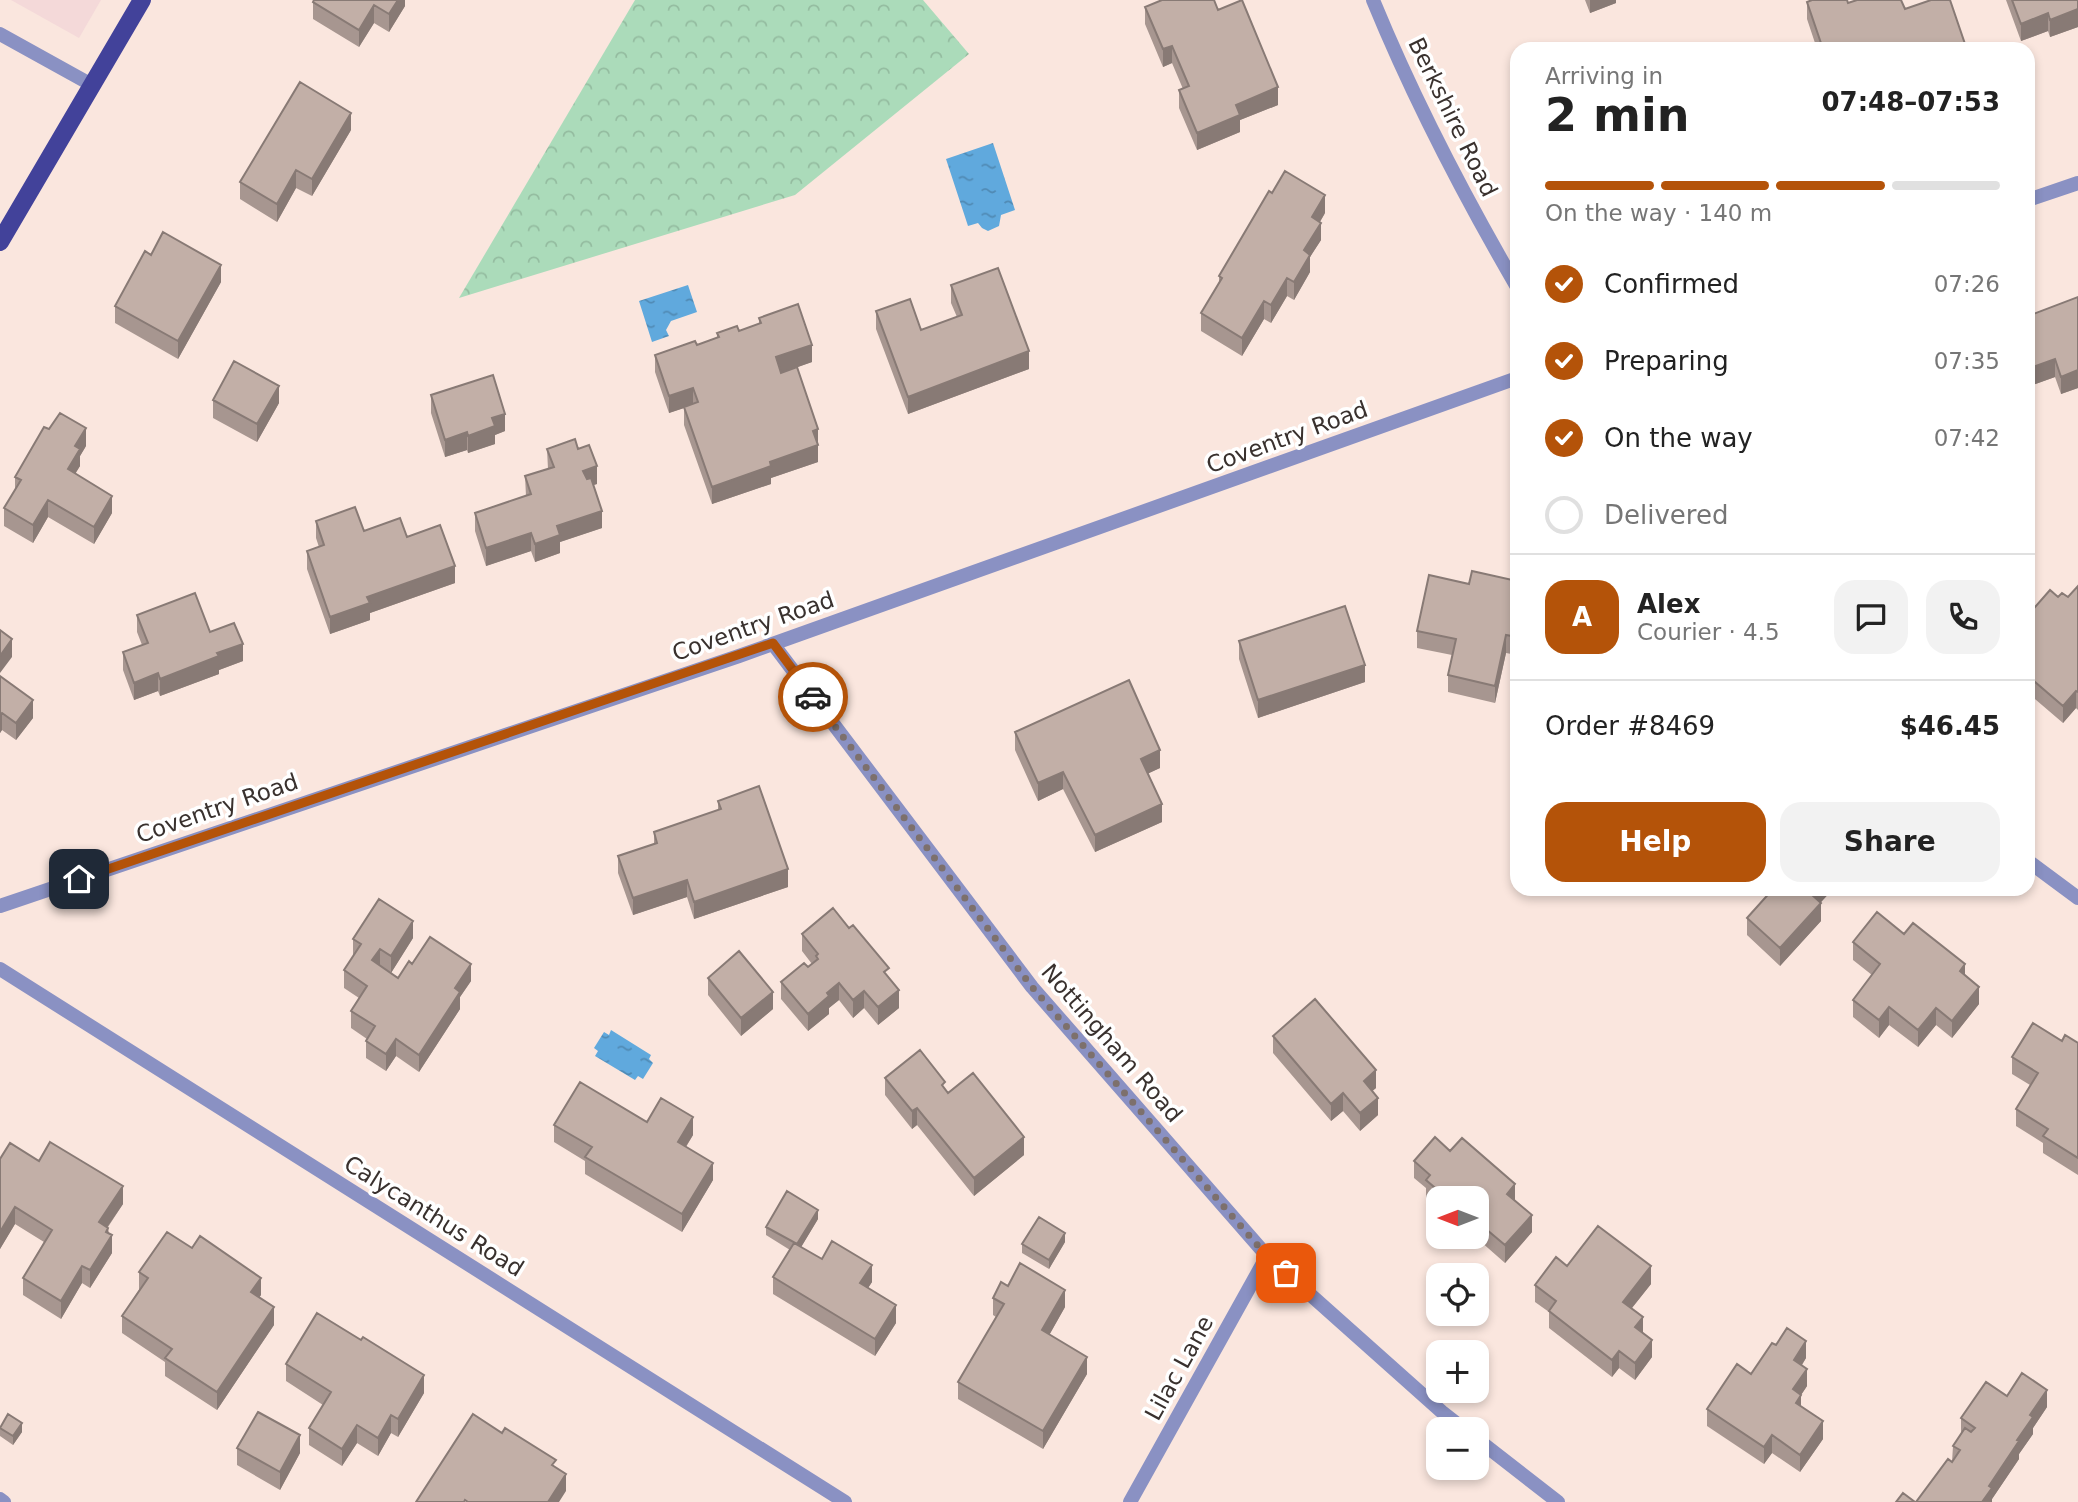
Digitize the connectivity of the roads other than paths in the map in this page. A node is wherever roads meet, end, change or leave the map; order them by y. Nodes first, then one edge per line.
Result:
1 (142, 0) edge
2 (1373, 0) edge
3 (0, 34) edge
4 (92, 85) junction
5 (2078, 183) edge
6 (2035, 198) edge
7 (0, 242) edge
8 (1510, 275) edge
9 (1510, 380) edge
10 (773, 643) junction
11 (2035, 866) edge
12 (2078, 898) edge
13 (0, 906) edge
14 (0, 969) edge
15 (1267, 1256) junction
16 (1448, 1417) edge
17 (1489, 1448) edge
18 (845, 1502) edge
19 (1130, 1502) edge
20 (1558, 1502) edge

1 - 4 main road
2 - 8 street, Berkshire Road
3 - 4 street
4 - 7 main road
5 - 6 street
9 - 10 street, Coventry Road
10 - 13 street, Coventry Road
10 - 15 street, Nottingham Road
11 - 12 street
14 - 18 street, Calycanthus Road
15 - 16 street, Nottingham Road
15 - 19 street, Lilac Lane
17 - 20 street

